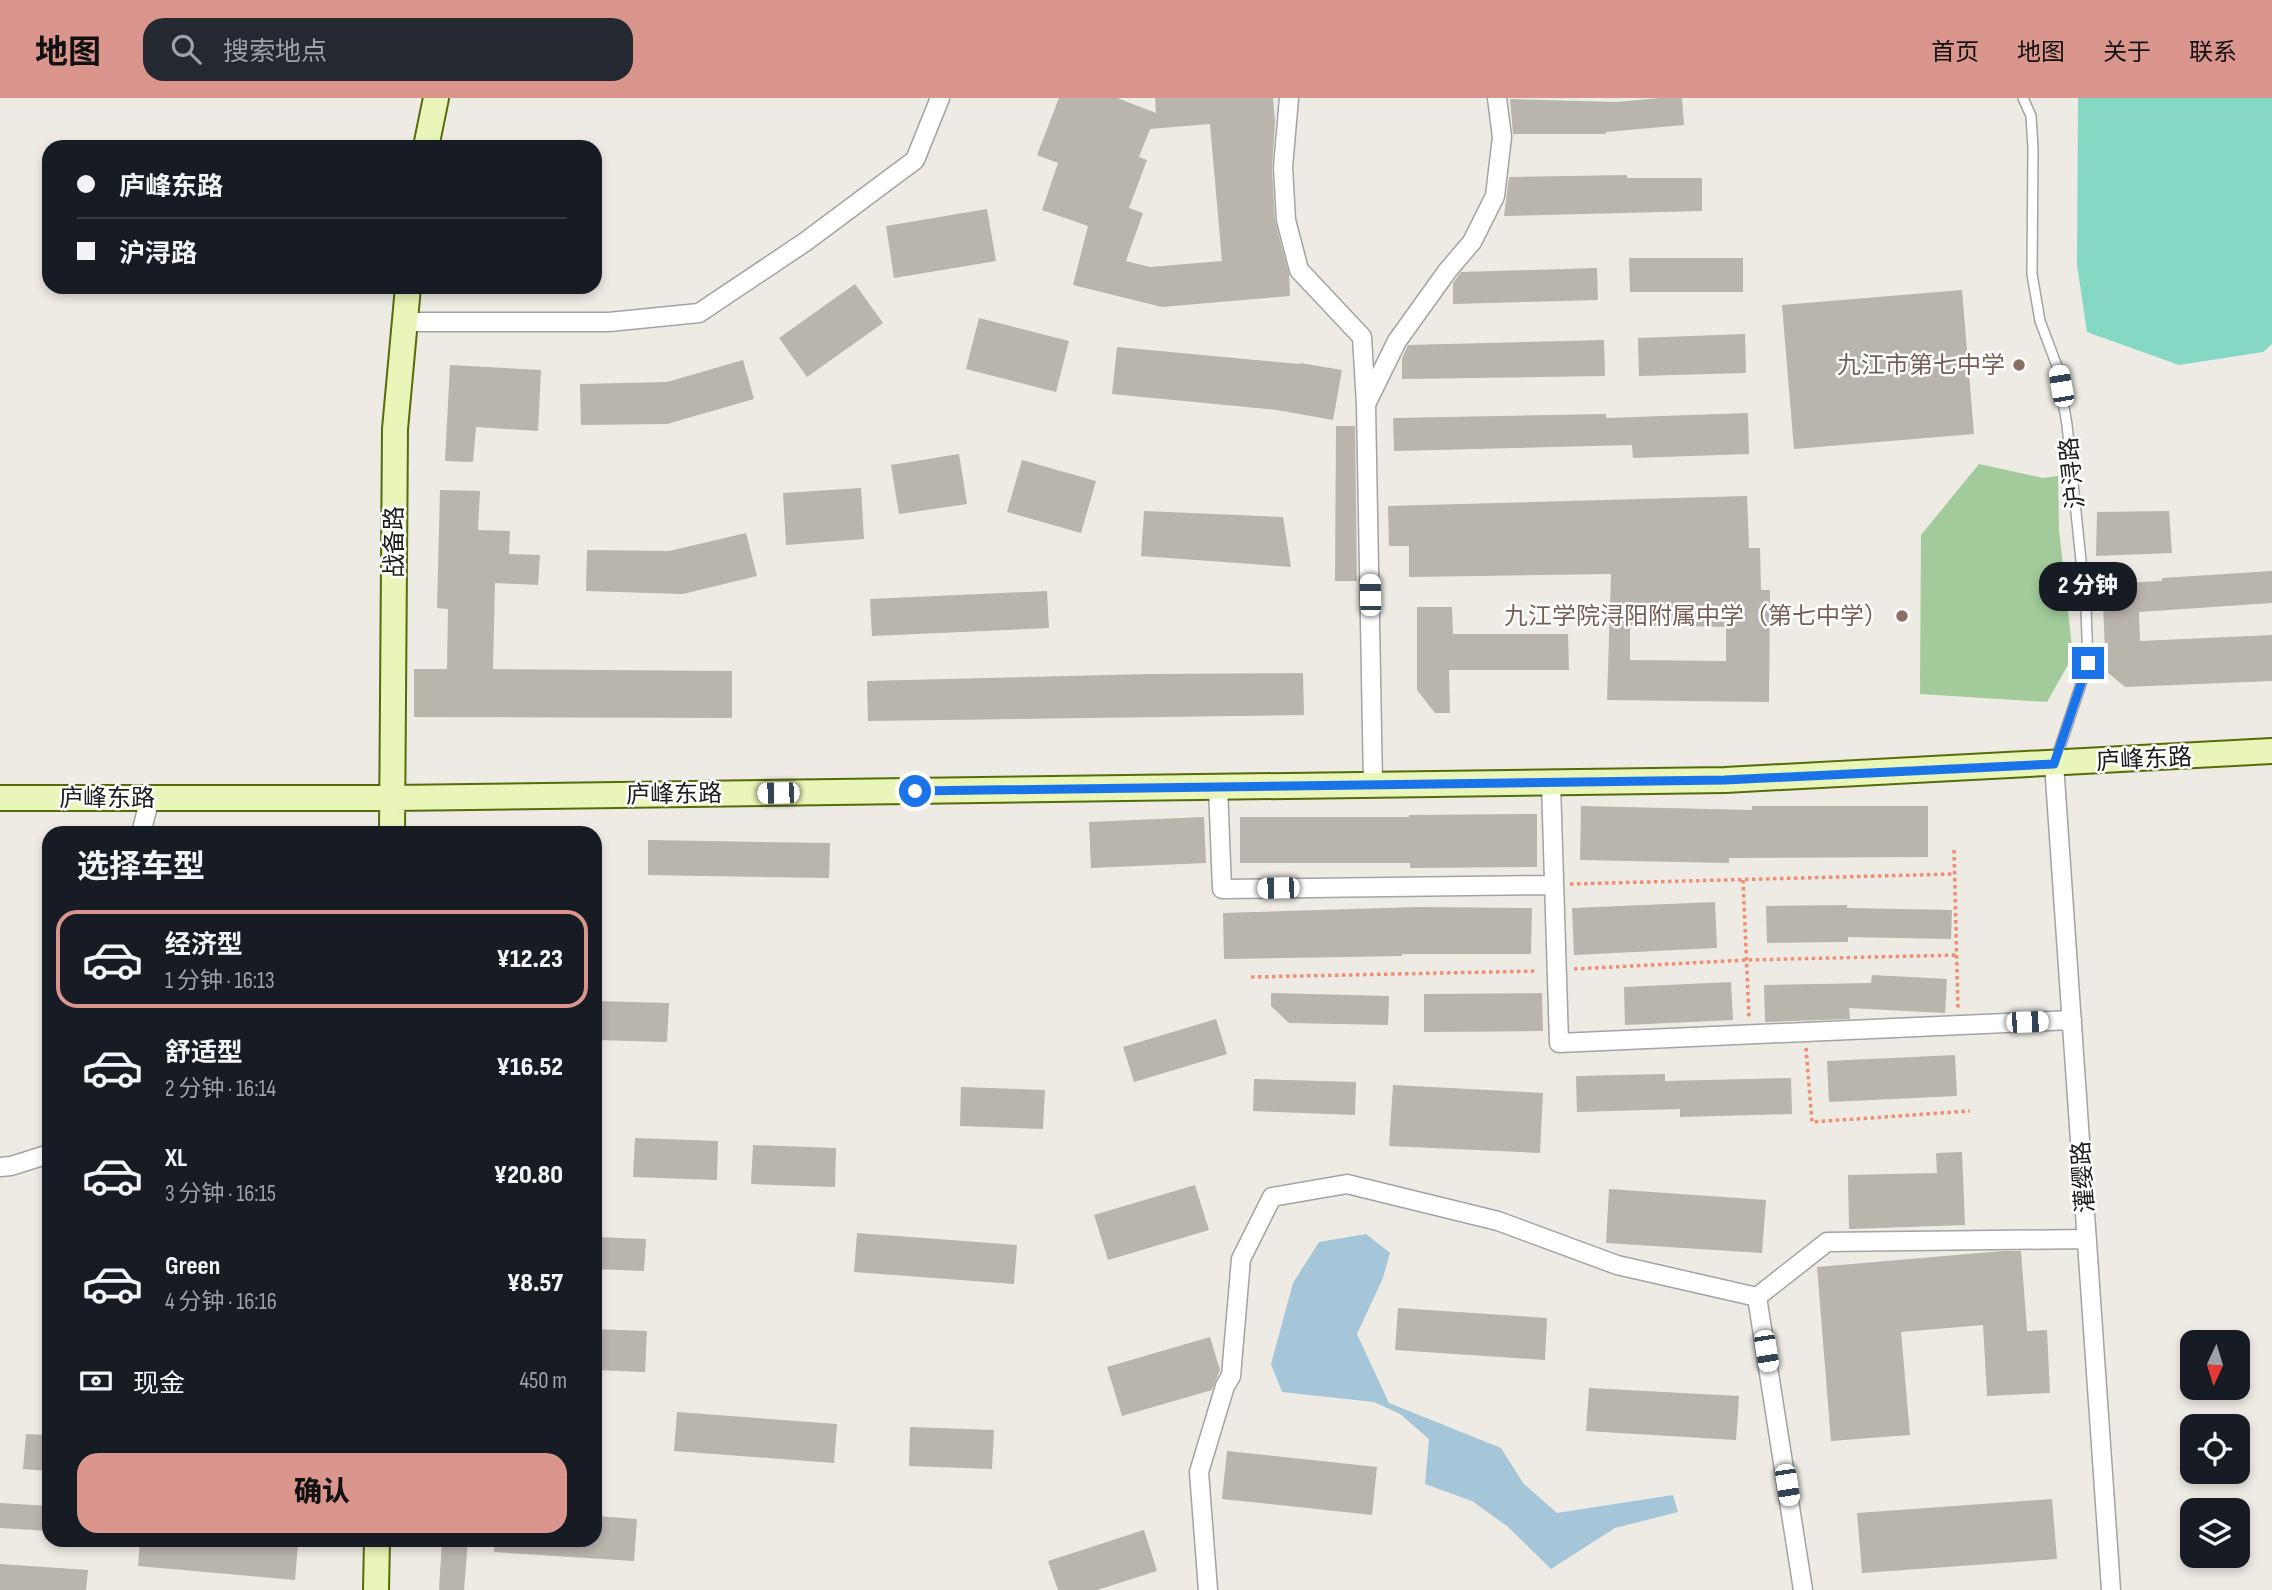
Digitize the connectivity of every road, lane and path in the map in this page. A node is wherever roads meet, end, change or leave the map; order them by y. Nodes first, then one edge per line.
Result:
1 (436, 98) edge
2 (940, 98) edge
3 (1289, 98) edge
4 (1497, 98) edge
5 (2023, 98) edge
6 (427, 140) edge
7 (407, 294) edge
8 (403, 323) junction
9 (1366, 405) junction
10 (2272, 751) edge
11 (2054, 764) junction
12 (1551, 783) junction
13 (1373, 785) junction
14 (1218, 787) junction
15 (150, 798) junction
16 (393, 798) junction
17 (0, 799) edge
18 (143, 826) edge
19 (392, 826) edge
20 (1954, 850) dead end
21 (1954, 874) junction
22 (1743, 880) junction
23 (1554, 885) junction
24 (1957, 955) junction
25 (1747, 960) junction
26 (1556, 970) junction
27 (1251, 977) dead end
28 (2072, 1020) junction
29 (1959, 1025) junction
30 (1805, 1032) junction
31 (1750, 1035) junction
32 (1970, 1111) dead end
33 (42, 1156) edge
34 (0, 1167) edge
35 (2087, 1239) junction
36 (1758, 1297) junction
37 (377, 1547) edge
38 (376, 1590) edge
39 (1208, 1590) edge
40 (1803, 1590) edge
41 (2111, 1590) edge

1 - 6 main road
2 - 8 street
3 - 9 street
4 - 9 street
5 - 11 lane, 沪浔路
7 - 8 main road, 战备路
8 - 16 main road, 战备路
9 - 13 street
10 - 11 main road, 庐峰东路
11 - 12 main road, 庐峰东路
11 - 28 street, 灌缨路
12 - 13 main road, 庐峰东路
12 - 23 street
13 - 14 main road, 庐峰东路
14 - 16 main road, 庐峰东路
14 - 23 street
15 - 16 main road, 庐峰东路
15 - 17 main road, 庐峰东路
15 - 18 street
16 - 19 main road, 战备路
20 - 21 path
21 - 22 path
21 - 24 path
22 - 23 path
22 - 25 path
23 - 26 street
24 - 25 path
24 - 29 path
25 - 26 path
25 - 31 path
26 - 27 path
26 - 31 street
28 - 29 street
28 - 35 street, 灌缨路
29 - 30 street
30 - 31 street
30 - 32 path
33 - 34 street
35 - 36 street
35 - 41 street, 灌缨路
36 - 39 street
36 - 40 street
37 - 38 main road

